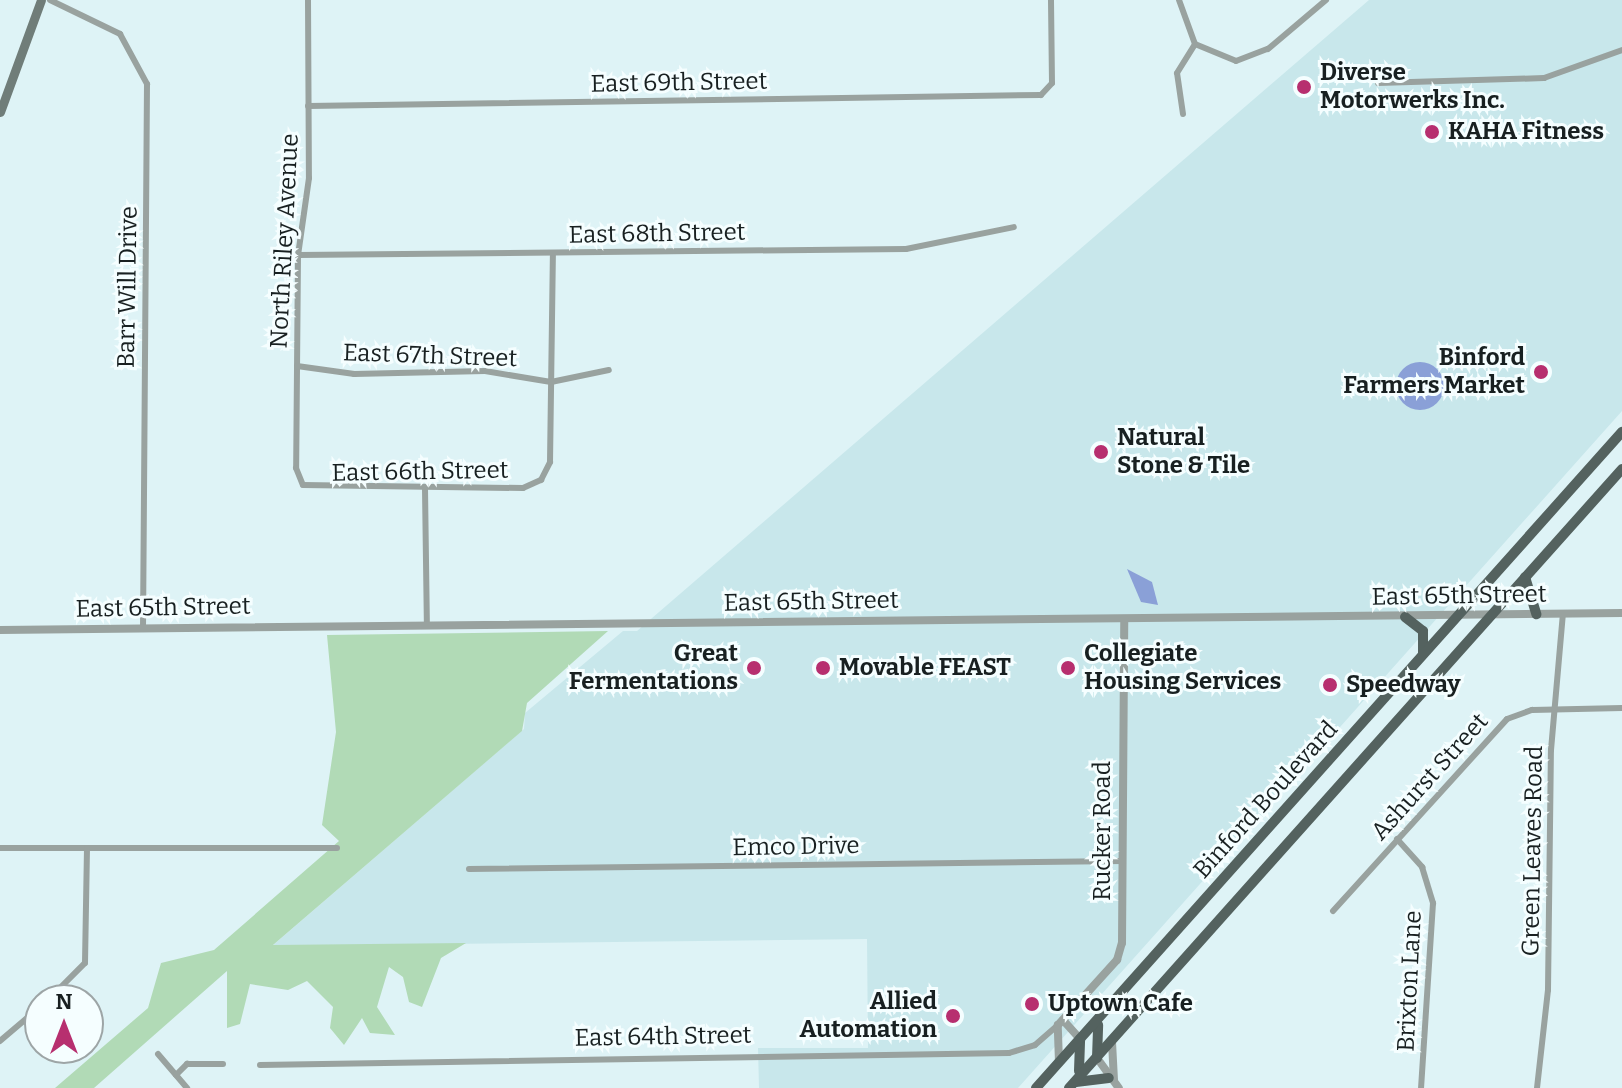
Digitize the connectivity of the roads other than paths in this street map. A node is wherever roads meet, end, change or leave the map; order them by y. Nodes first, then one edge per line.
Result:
1 (41, 0) edge
2 (50, 0) edge
3 (308, 0) edge
4 (1051, 0) edge
5 (1179, 0) edge
6 (1326, 0) edge
7 (1195, 44) junction
8 (1622, 50) edge
9 (1378, 83) dead end
10 (308, 106) junction
11 (0, 112) edge
12 (1183, 114) dead end
13 (1014, 227) dead end
14 (553, 253) junction
15 (298, 255) junction
16 (297, 366) junction
17 (609, 370) dead end
18 (551, 382) junction
19 (1622, 432) edge
20 (1622, 469) edge
21 (301, 482) joint
22 (425, 489) junction
23 (1525, 577) junction
24 (1622, 613) edge
25 (1536, 614) junction
26 (1563, 614) junction
27 (1492, 615) junction
28 (1457, 616) junction
29 (1405, 617) junction
30 (1124, 619) junction
31 (427, 626) junction
32 (143, 628) junction
33 (0, 630) edge
34 (1423, 655) junction
35 (1622, 708) edge
36 (1554, 709) junction
37 (1397, 839) junction
38 (0, 848) edge
39 (87, 848) junction
40 (337, 848) dead end
41 (1123, 861) junction
42 (469, 869) dead end
43 (1333, 911) dead end
44 (64, 984) edge
45 (1102, 1016) junction
46 (24, 1021) edge
47 (1060, 1023) junction
48 (1080, 1039) junction
49 (0, 1041) edge
50 (1112, 1041) junction
51 (158, 1054) dead end
52 (1097, 1058) junction
53 (223, 1064) dead end
54 (1058, 1064) junction
55 (260, 1065) dead end
56 (176, 1075) junction
57 (1114, 1082) edge
58 (1072, 1086) edge
59 (187, 1088) edge
60 (1036, 1088) edge
61 (1421, 1088) edge
62 (1537, 1088) edge

1 - 11 main road
2 - 32 street, Barr Will Drive
3 - 10 street, North Riley Avenue
4 - 10 street, East 69th Street
5 - 7 street
6 - 7 street
7 - 12 street
8 - 9 street
10 - 15 street, North Riley Avenue
13 - 14 street, East 68th Street
14 - 15 street, East 68th Street
14 - 18 street
15 - 16 street, North Riley Avenue
16 - 18 street, East 67th Street
16 - 21 street, North Riley Avenue
17 - 18 street, East 67th Street
18 - 22 street, East 66th Street
19 - 28 main road, Binford Boulevard
20 - 23 main road, Binford Boulevard
21 - 22 street, East 66th Street
22 - 31 street
23 - 25 main road
23 - 27 main road, Binford Boulevard
24 - 26 street, East 65th Street
25 - 26 street, East 65th Street
25 - 27 street, East 65th Street
26 - 36 street, Green Leaves Road
27 - 28 street, East 65th Street
27 - 50 main road, Binford Boulevard
28 - 29 street, East 65th Street
28 - 34 main road, Binford Boulevard
29 - 30 street, East 65th Street
29 - 34 main road
30 - 31 street, East 65th Street
30 - 41 street, Rucker Road
31 - 32 street, East 65th Street
32 - 33 street, East 65th Street
34 - 45 main road, Binford Boulevard
35 - 36 street, Ashurst Street
36 - 37 street, Ashurst Street
36 - 62 street, Green Leaves Road
37 - 43 street, Ashurst Street
37 - 61 street, Brixton Lane
38 - 39 street
39 - 40 street
39 - 44 street
41 - 42 street, Emco Drive
41 - 47 street, Rucker Road
45 - 48 main road, Binford Boulevard
45 - 52 main road
46 - 49 street
47 - 48 street
47 - 54 street
47 - 55 street, East 64th Street
48 - 54 main road, Binford Boulevard
48 - 58 main road
50 - 52 main road, Binford Boulevard
50 - 57 street
51 - 56 street
52 - 57 street
52 - 58 main road, Binford Boulevard
53 - 56 street
54 - 60 main road, Binford Boulevard
56 - 59 street
57 - 58 main road

